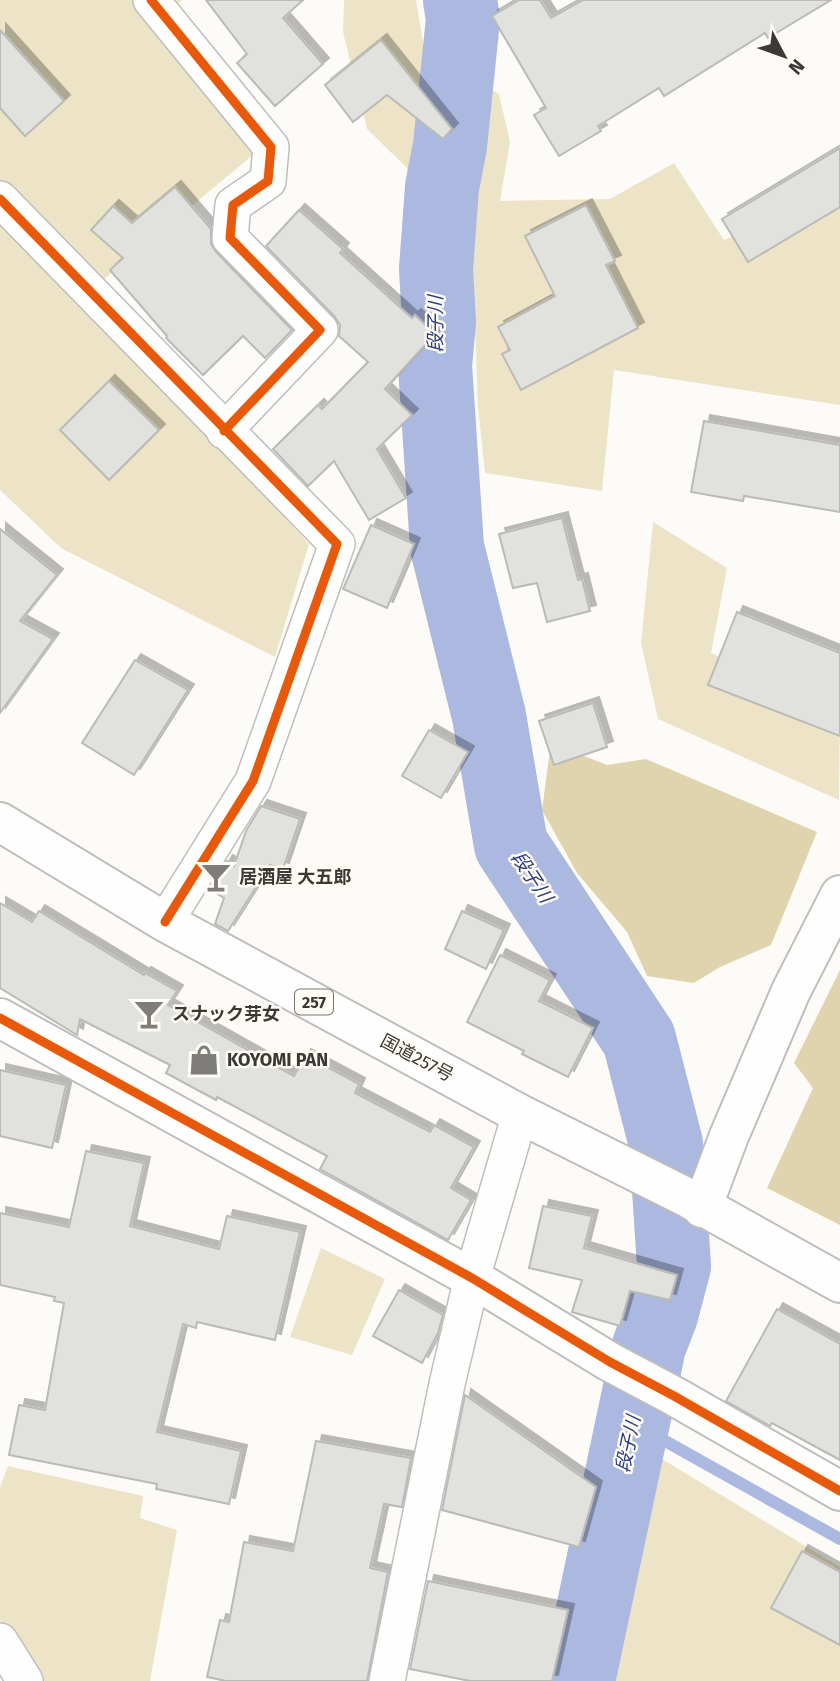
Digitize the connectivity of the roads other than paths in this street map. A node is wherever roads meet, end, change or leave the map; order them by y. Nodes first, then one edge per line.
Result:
1 (151, 0) edge
2 (0, 199) edge
3 (224, 431) junction
4 (0, 822) edge
5 (840, 895) edge
6 (165, 922) junction
7 (0, 1018) edge
8 (520, 1114) junction
9 (694, 1202) junction
10 (472, 1278) junction
11 (840, 1283) edge
12 (840, 1491) edge
13 (0, 1641) edge
14 (26, 1681) edge
15 (387, 1681) edge

1 - 3 street
2 - 3 street
3 - 6 street
4 - 6 main road, 国道257号 / 257
5 - 9 main road
6 - 8 main road, 国道257号 / 257
7 - 10 main road
8 - 9 main road, 国道257号 / 257
8 - 10 street
9 - 11 main road, 国道257号 / 257
10 - 12 main road
10 - 15 street
13 - 14 street

